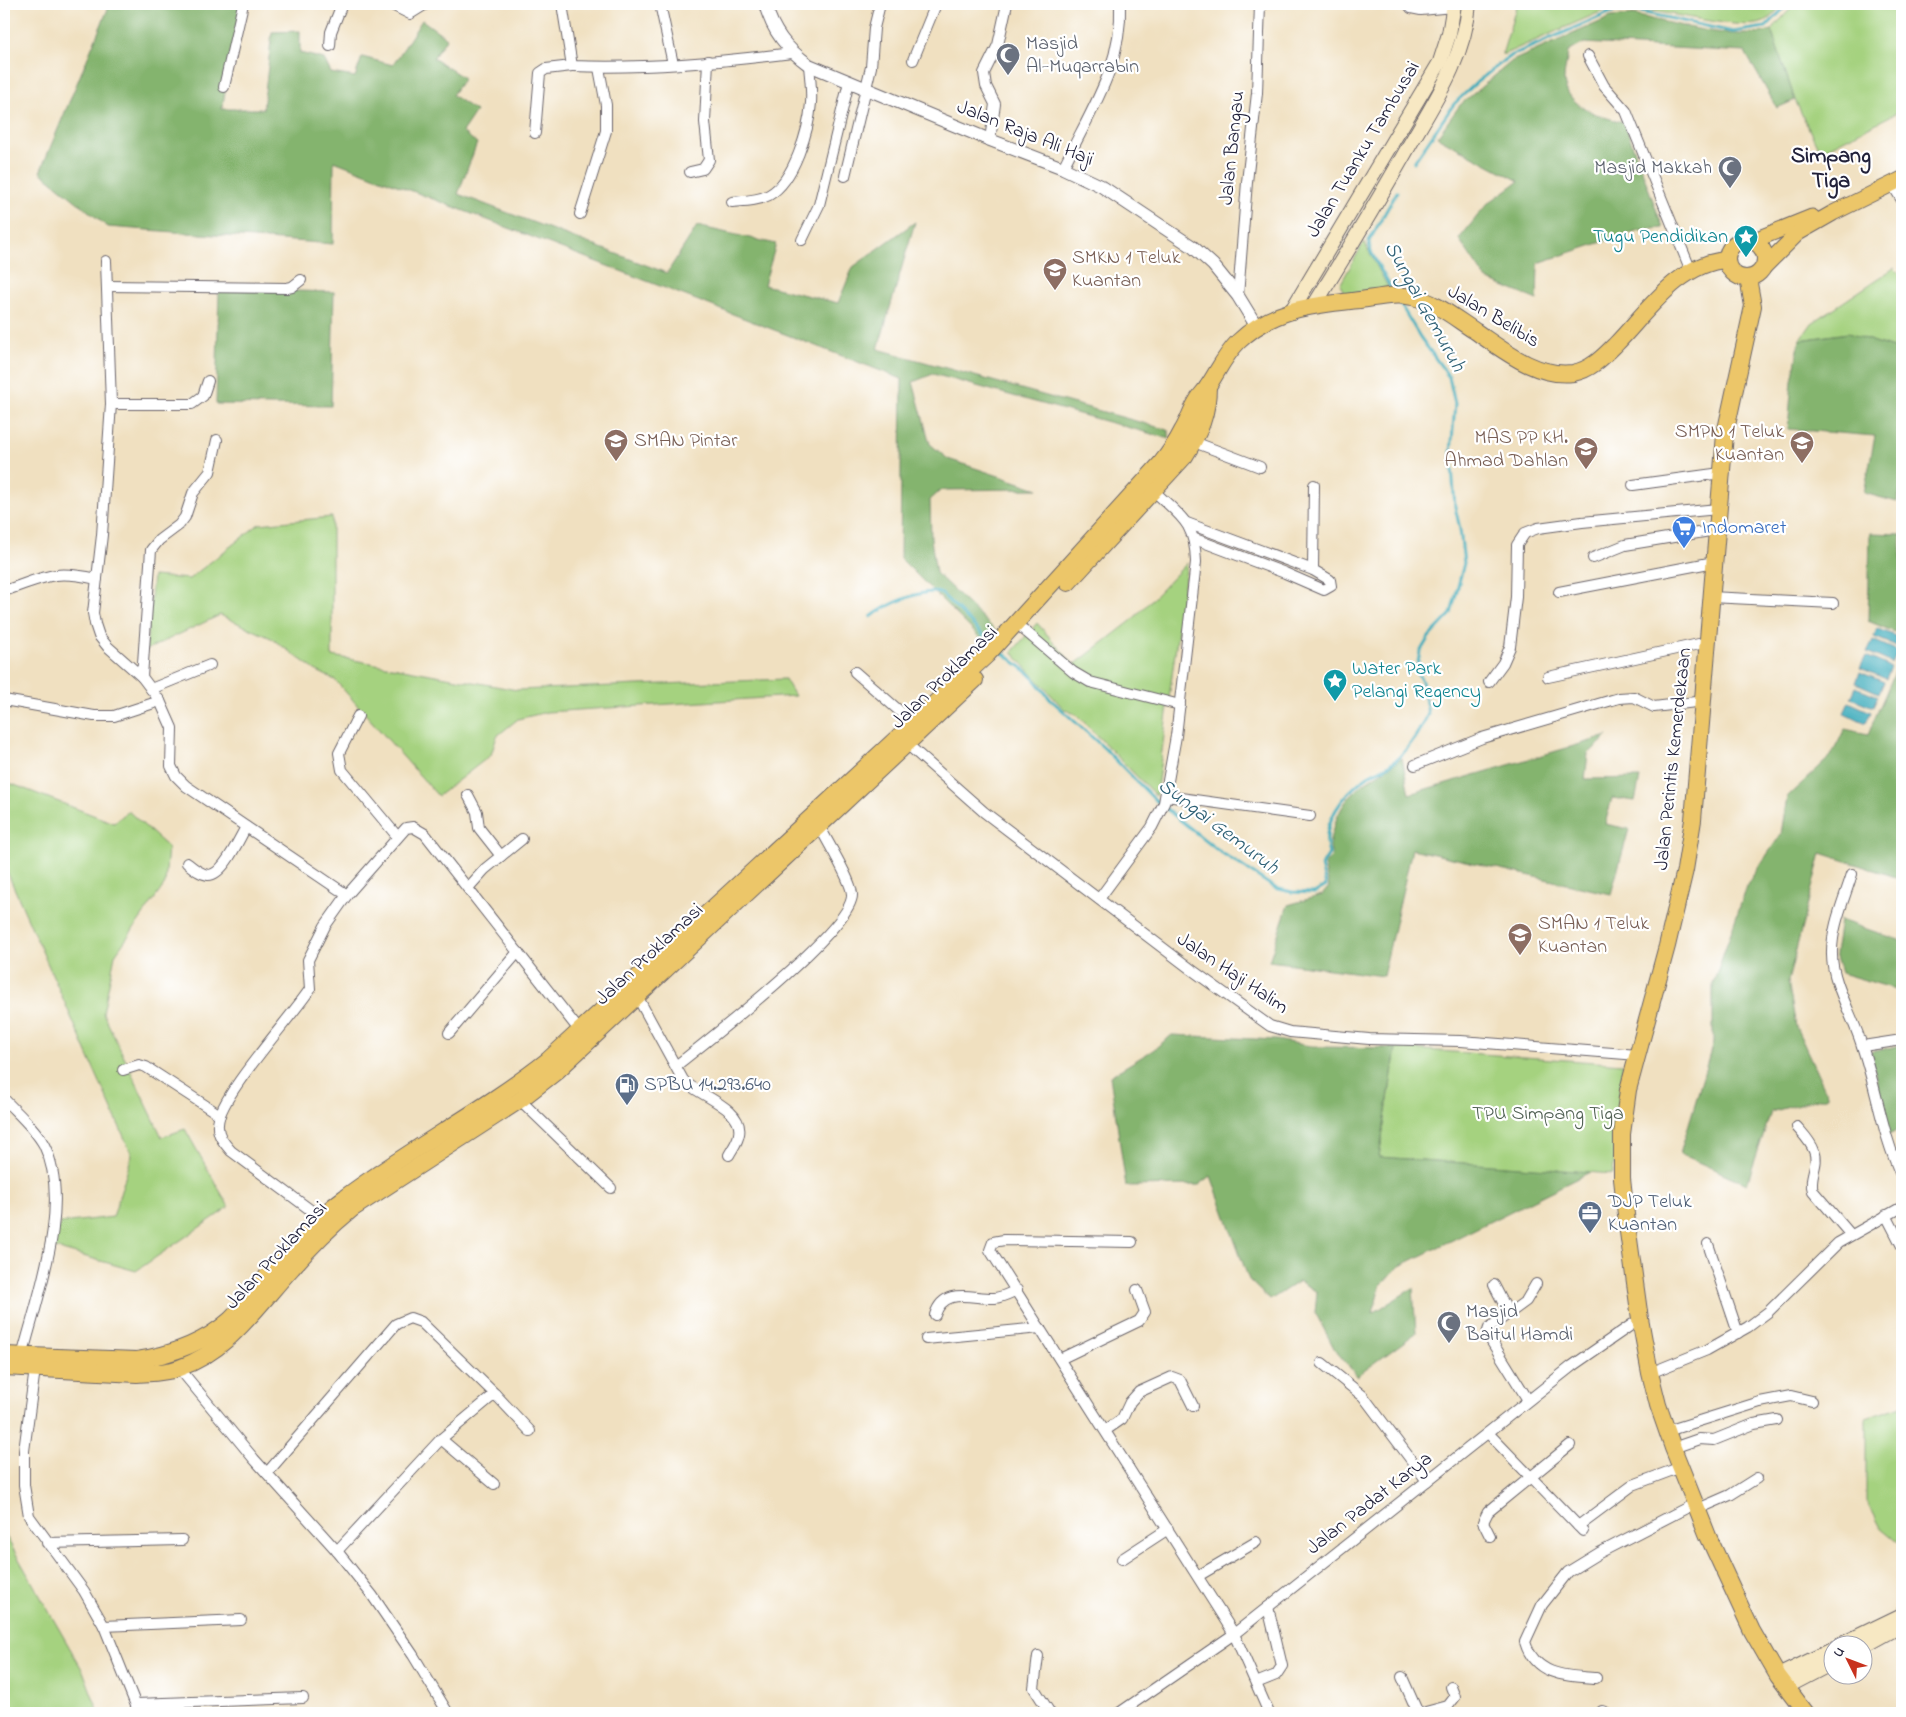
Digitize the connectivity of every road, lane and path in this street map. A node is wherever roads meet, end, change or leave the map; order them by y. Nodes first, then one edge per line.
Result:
1 (243, 4) edge
2 (342, 4) edge
3 (390, 4) edge
4 (426, 4) edge
5 (562, 4) edge
6 (660, 4) edge
7 (765, 4) edge
8 (880, 4) edge
9 (936, 4) edge
10 (1007, 4) edge
11 (1120, 4) edge
12 (1260, 4) edge
13 (1408, 4) edge
14 (1469, 4) edge
15 (1454, 5) edge
16 (330, 46) dead end
17 (792, 53) junction
18 (1588, 56) dead end
19 (914, 60) dead end
20 (708, 62) junction
21 (673, 64) junction
22 (809, 65) junction
23 (572, 66) junction
24 (599, 68) junction
25 (849, 82) junction
26 (224, 87) dead end
27 (864, 89) junction
28 (535, 133) dead end
29 (990, 140) junction
30 (1063, 168) junction
31 (690, 172) dead end
32 (844, 176) dead end
33 (1897, 181) edge
34 (1902, 200) edge
35 (732, 202) dead end
36 (1832, 213) junction
37 (580, 214) dead end
38 (802, 240) dead end
39 (1752, 241) junction
40 (1728, 260) junction
41 (106, 261) dead end
42 (1764, 267) junction
43 (1691, 271) junction
44 (1748, 278) junction
45 (301, 280) dead end
46 (107, 286) junction
47 (1238, 296) junction
48 (1315, 304) junction
49 (1292, 310) junction
50 (1257, 327) junction
51 (208, 381) dead end
52 (1208, 386) junction
53 (111, 404) junction
54 (217, 440) dead end
55 (1194, 442) junction
56 (1167, 467) junction
57 (1260, 467) dead end
58 (1721, 473) junction
59 (1314, 485) dead end
60 (1632, 485) dead end
61 (1154, 491) junction
62 (1718, 509) junction
63 (1187, 523) junction
64 (1716, 530) junction
65 (1195, 539) junction
66 (1593, 558) dead end
67 (1714, 562) junction
68 (1313, 570) junction
69 (97, 579) junction
70 (4, 591) edge
71 (1559, 592) dead end
72 (1710, 597) junction
73 (1833, 603) dead end
74 (1020, 626) junction
75 (1708, 642) junction
76 (210, 666) dead end
77 (855, 672) dead end
78 (142, 677) junction
79 (1548, 677) dead end
80 (1489, 682) dead end
81 (151, 689) junction
82 (957, 690) junction
83 (4, 700) edge
84 (160, 701) junction
85 (1704, 701) junction
86 (1180, 706) junction
87 (358, 716) dead end
88 (912, 722) junction
89 (907, 744) junction
90 (1415, 765) dead end
91 (468, 795) dead end
92 (1165, 799) junction
93 (1310, 816) dead end
94 (819, 825) junction
95 (246, 827) junction
96 (397, 836) junction
97 (522, 839) dead end
98 (501, 856) junction
99 (187, 863) dead end
100 (1852, 874) dead end
101 (468, 888) junction
102 (347, 895) junction
103 (1099, 899) junction
104 (518, 952) junction
105 (665, 962) junction
106 (637, 996) junction
107 (580, 1030) junction
108 (449, 1032) dead end
109 (1902, 1040) edge
110 (1863, 1046) junction
111 (1638, 1055) junction
112 (677, 1065) junction
113 (124, 1070) dead end
114 (4, 1099) edge
115 (520, 1100) junction
116 (220, 1115) junction
117 (1797, 1127) dead end
118 (729, 1155) dead end
119 (1902, 1177) edge
120 (386, 1178) junction
121 (612, 1188) dead end
122 (1902, 1207) edge
123 (1886, 1215) junction
124 (320, 1217) junction
125 (1851, 1235) junction
126 (1132, 1242) dead end
127 (1708, 1244) dead end
128 (1902, 1246) edge
129 (1536, 1284) dead end
130 (1494, 1285) dead end
131 (1017, 1290) junction
132 (1137, 1290) dead end
133 (1510, 1314) junction
134 (935, 1315) dead end
135 (1640, 1320) junction
136 (1040, 1328) junction
137 (1738, 1333) junction
138 (926, 1339) dead end
139 (4, 1355) edge
140 (22, 1356) junction
141 (1060, 1359) junction
142 (1322, 1363) dead end
143 (4, 1367) edge
144 (179, 1368) junction
145 (35, 1369) junction
146 (1650, 1374) junction
147 (495, 1394) junction
148 (1528, 1400) junction
149 (1812, 1402) dead end
150 (1193, 1406) dead end
151 (1778, 1420) dead end
152 (1106, 1430) junction
153 (530, 1431) dead end
154 (1666, 1431) junction
155 (1488, 1433) junction
156 (441, 1439) junction
157 (1570, 1444) dead end
158 (1673, 1448) junction
159 (1681, 1467) junction
160 (267, 1473) junction
161 (1530, 1477) junction
162 (1757, 1478) dead end
163 (1427, 1481) junction
164 (494, 1484) dead end
165 (1697, 1506) junction
166 (1168, 1529) junction
167 (1490, 1536) dead end
168 (182, 1540) dead end
169 (1256, 1542) dead end
170 (47, 1543) junction
171 (337, 1551) junction
172 (1122, 1559) dead end
173 (1198, 1576) junction
174 (1268, 1607) junction
175 (1902, 1615) edge
176 (241, 1620) dead end
177 (1902, 1625) edge
178 (104, 1626) junction
179 (1234, 1634) junction
180 (1863, 1634) edge
181 (1874, 1640) edge
182 (1824, 1655) edge
183 (1038, 1656) dead end
184 (1824, 1666) edge
185 (1402, 1677) dead end
186 (1596, 1678) dead end
187 (1782, 1681) junction
188 (1256, 1683) junction
189 (1451, 1687) dead end
190 (303, 1698) dead end
191 (138, 1709) edge
192 (448, 1713) edge
193 (1050, 1713) edge
194 (1119, 1713) edge
195 (1269, 1713) edge
196 (1420, 1713) edge
197 (1806, 1713) edge

1 - 26 street
2 - 16 street
3 - 4 street
5 - 23 street
6 - 21 street
7 - 17 street, Jalan Raja Ali Haji
8 - 27 street
9 - 19 street
10 - 29 street
11 - 30 street
12 - 47 street, Jalan Bangau
13 - 15 street
14 - 48 main road, Jalan Tuanku Tambusai
15 - 49 main road, Jalan Tuanku Tambusai
17 - 20 street
17 - 22 street, Jalan Raja Ali Haji
18 - 43 street
20 - 21 street
20 - 31 street
21 - 24 street
22 - 25 street, Jalan Raja Ali Haji
22 - 35 street
23 - 24 street
23 - 28 street
24 - 37 street
25 - 27 street, Jalan Raja Ali Haji
25 - 38 street
27 - 29 street, Jalan Raja Ali Haji
27 - 32 street
29 - 30 street, Jalan Raja Ali Haji
30 - 47 street, Jalan Raja Ali Haji
33 - 34 street
33 - 36 main road
36 - 39 main road
36 - 42 main road
39 - 40 highway
39 - 42 highway
40 - 43 highway, Jalan Belibis
40 - 44 highway
41 - 46 street
42 - 44 highway
43 - 48 highway, Jalan Belibis
44 - 58 highway, Jalan Perintis Kemerdekaan
45 - 46 street
46 - 53 street
47 - 50 street, Jalan Raja Ali Haji
48 - 49 highway, Jalan Proklamasi
49 - 50 highway, Jalan Proklamasi
50 - 52 highway, Jalan Proklamasi
51 - 53 street
52 - 55 highway, Jalan Proklamasi
52 - 56 highway, Jalan Proklamasi
53 - 69 street
54 - 78 street
55 - 56 highway, Jalan Proklamasi
55 - 57 street
56 - 61 highway, Jalan Proklamasi
56 - 74 highway, Jalan Proklamasi
58 - 60 street
58 - 62 highway, Jalan Perintis Kemerdekaan
59 - 68 street
61 - 63 street
61 - 74 highway, Jalan Proklamasi
62 - 64 highway, Jalan Perintis Kemerdekaan
62 - 80 street
63 - 65 street
63 - 68 street
64 - 66 street
64 - 67 highway, Jalan Perintis Kemerdekaan
65 - 68 street
65 - 86 street
67 - 71 street
67 - 72 highway, Jalan Perintis Kemerdekaan
69 - 70 street
69 - 78 street
72 - 73 street
72 - 75 highway, Jalan Perintis Kemerdekaan
74 - 82 highway, Jalan Proklamasi
74 - 86 street
75 - 79 street
75 - 85 highway, Jalan Perintis Kemerdekaan
76 - 81 street
77 - 88 street
78 - 81 street
81 - 84 street
82 - 88 highway, Jalan Proklamasi
82 - 89 highway, Jalan Proklamasi
83 - 84 street
84 - 95 street
85 - 90 street
85 - 111 highway, Jalan Perintis Kemerdekaan
86 - 92 street
87 - 96 street
88 - 105 highway, Jalan Proklamasi
89 - 94 highway, Jalan Proklamasi
89 - 103 street, Jalan Haji Halim
91 - 98 street
92 - 93 street
92 - 103 street
94 - 105 highway, Jalan Proklamasi
94 - 112 street
95 - 99 street
95 - 102 street
96 - 101 street
96 - 102 street
97 - 98 street
98 - 101 street
100 - 110 street
101 - 104 street
102 - 116 street
103 - 111 street, Jalan Haji Halim
104 - 107 street
104 - 108 street
105 - 106 highway, Jalan Proklamasi
105 - 107 highway, Jalan Proklamasi
106 - 112 street
106 - 115 highway, Jalan Proklamasi
107 - 120 highway, Jalan Proklamasi
109 - 110 street
110 - 119 street
111 - 135 highway, Jalan Perintis Kemerdekaan
112 - 118 street
113 - 116 street
114 - 140 street
115 - 120 highway, Jalan Proklamasi
115 - 121 street
116 - 124 street
117 - 125 street
120 - 124 highway, Jalan Proklamasi
120 - 144 highway, Jalan Proklamasi
122 - 123 street
123 - 125 street
123 - 128 street
124 - 140 highway, Jalan Proklamasi
125 - 137 street
126 - 131 street
127 - 137 street
129 - 133 street
130 - 133 street
131 - 134 street
131 - 136 street
132 - 141 street
133 - 148 street
135 - 146 highway, Jalan Perintis Kemerdekaan
135 - 148 street, Jalan Padat Karya
136 - 138 street
136 - 141 street
137 - 146 street
139 - 140 highway, Jalan Proklamasi
141 - 152 street
142 - 163 street
143 - 145 highway, Jalan Proklamasi
144 - 145 highway, Jalan Proklamasi
144 - 160 street
145 - 170 street
146 - 154 highway, Jalan Perintis Kemerdekaan
147 - 153 street
147 - 156 street
147 - 160 street
148 - 155 street, Jalan Padat Karya
149 - 154 street
150 - 152 street
151 - 158 street
152 - 166 street
154 - 158 highway, Jalan Perintis Kemerdekaan
155 - 161 street
155 - 163 street, Jalan Padat Karya
156 - 164 street
156 - 171 street
157 - 161 street
158 - 159 highway, Jalan Perintis Kemerdekaan
159 - 161 street
159 - 165 highway, Jalan Perintis Kemerdekaan
160 - 171 street
161 - 167 street
162 - 165 street
163 - 174 street, Jalan Padat Karya
165 - 186 street
165 - 187 highway, Jalan Perintis Kemerdekaan
166 - 172 street
166 - 173 street
168 - 170 street
169 - 173 street
170 - 178 street
171 - 192 street
173 - 179 street
174 - 179 street, Jalan Padat Karya
174 - 188 street
175 - 180 main road
176 - 178 street
177 - 181 main road
178 - 191 street
179 - 188 street
179 - 194 street, Jalan Padat Karya
182 - 187 main road
183 - 193 street
184 - 187 main road
185 - 196 street
187 - 197 highway, Jalan Perintis Kemerdekaan
188 - 195 street
189 - 196 street
190 - 191 street

